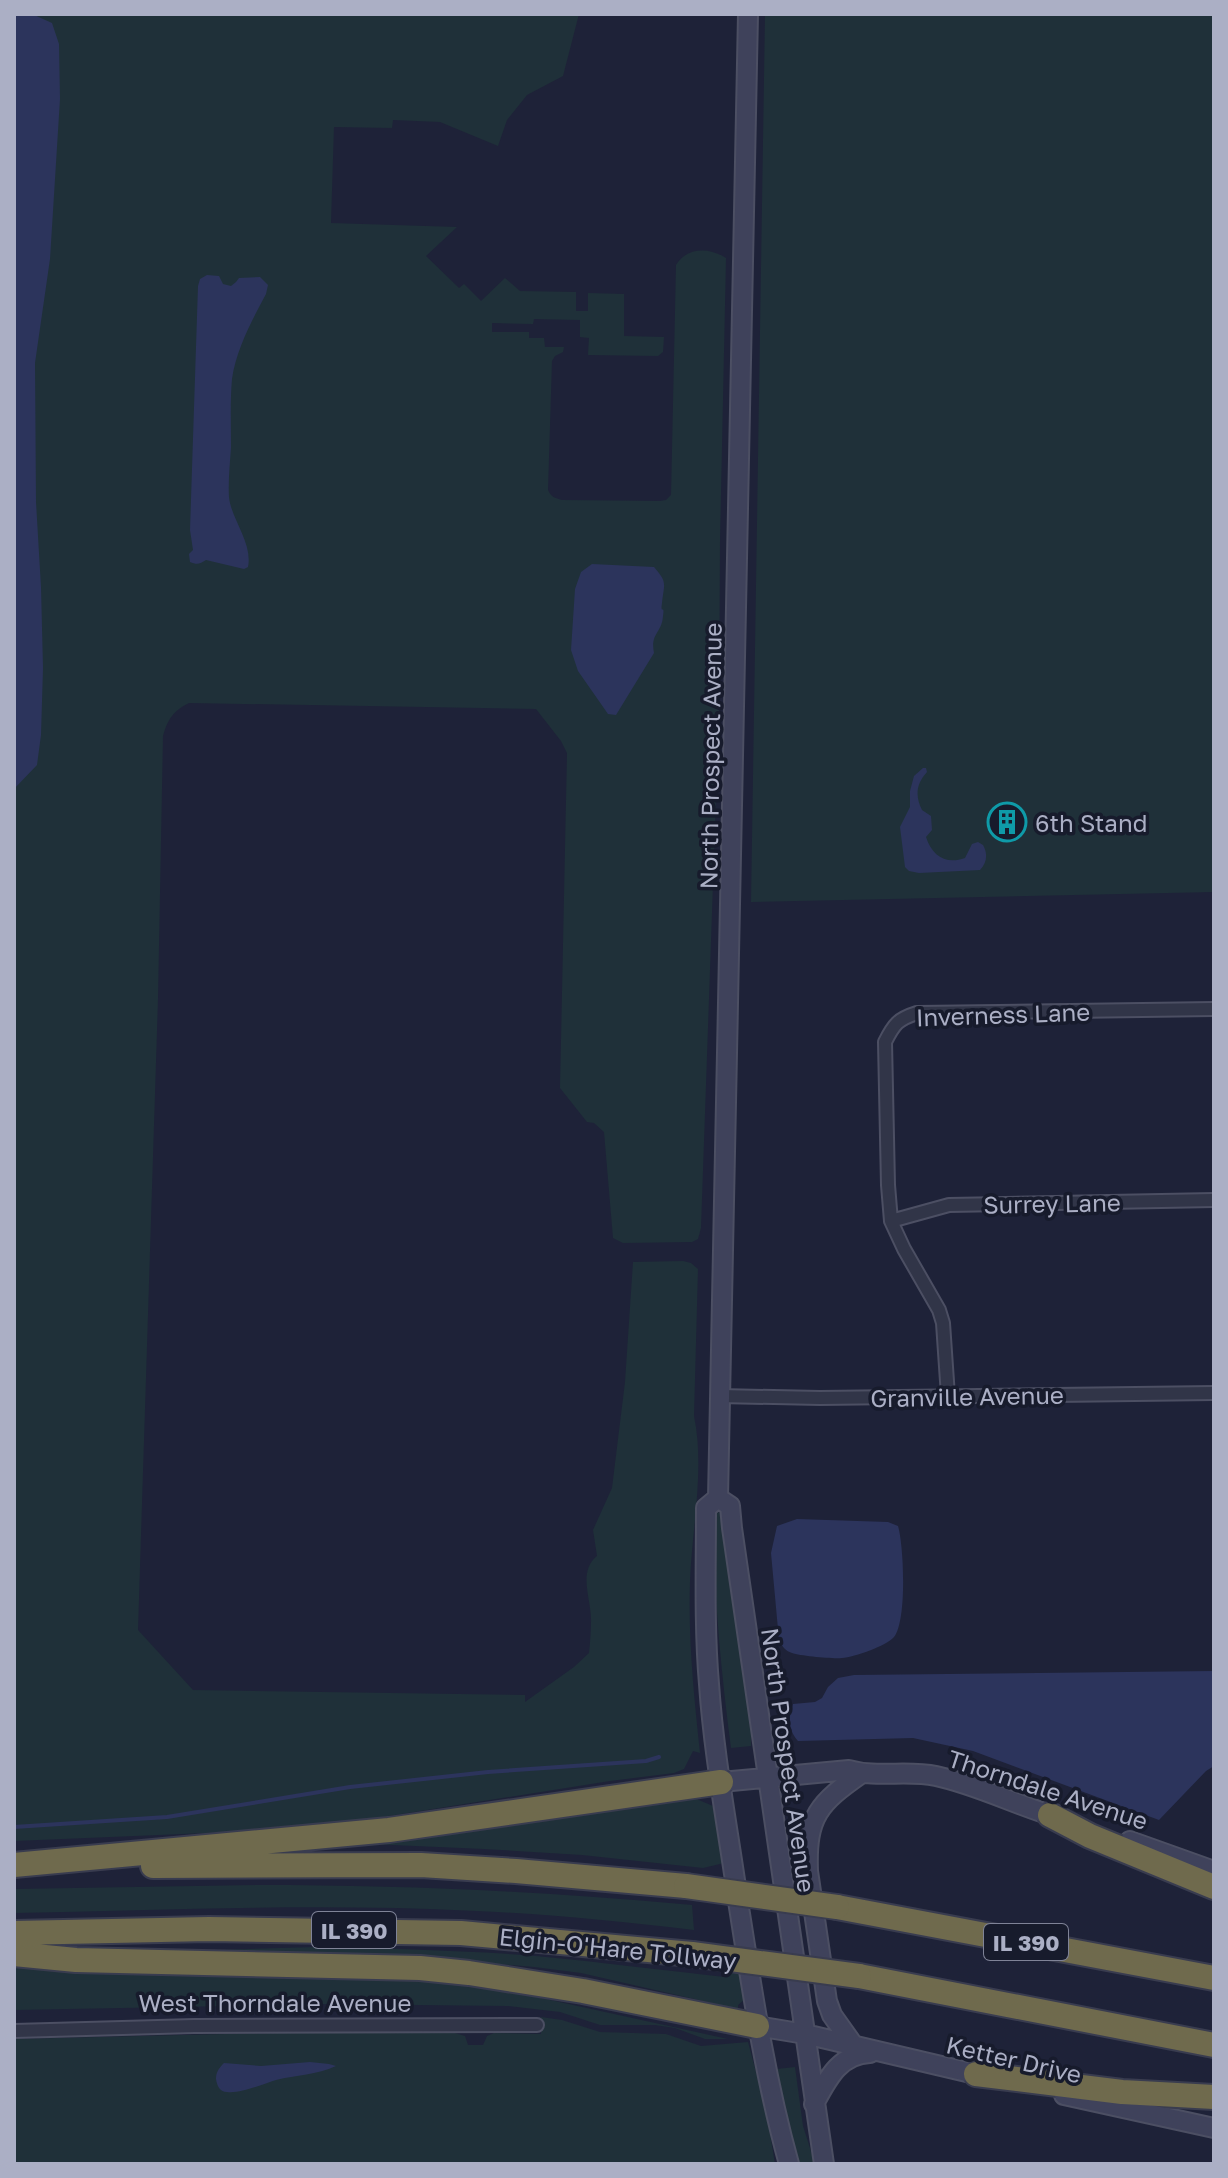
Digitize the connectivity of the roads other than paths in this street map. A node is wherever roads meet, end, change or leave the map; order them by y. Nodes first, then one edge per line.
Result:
1 (748, 14) edge
2 (1214, 1009) edge
3 (1214, 1200) edge
4 (891, 1221) junction
5 (1214, 1393) edge
6 (719, 1396) junction
7 (948, 1396) junction
8 (718, 1498) junction
9 (862, 1773) junction
10 (767, 1776) junction
11 (721, 1782) junction
12 (1050, 1815) junction
13 (14, 1866) edge
14 (1214, 1871) edge
15 (1214, 1887) edge
16 (14, 1933) edge
17 (14, 1954) edge
18 (1214, 1978) edge
19 (537, 2025) dead end
20 (757, 2026) junction
21 (14, 2031) edge
22 (805, 2034) junction
23 (1214, 2045) edge
24 (854, 2046) junction
25 (880, 2052) junction
26 (976, 2074) junction
27 (1214, 2097) edge
28 (814, 2104) junction
29 (1214, 2128) edge
30 (789, 2164) edge
31 (824, 2164) edge

1 - 6 main road, North Prospect Avenue
2 - 4 street, Inverness Lane
3 - 4 street, Surrey Lane
4 - 7 street, Inverness Lane
5 - 7 street, Granville Avenue
6 - 7 street, Granville Avenue
6 - 8 main road, North Prospect Avenue
8 - 10 main road, North Prospect Avenue
8 - 11 main road, North Prospect Avenue
9 - 10 main road, Thorndale Avenue
9 - 12 main road, Thorndale Avenue
9 - 24 main road
10 - 11 main road, Thorndale Avenue
10 - 22 main road, North Prospect Avenue
11 - 13 highway
11 - 20 main road, North Prospect Avenue
12 - 14 main road, Thorndale Avenue
12 - 15 highway
13 - 18 highway, IL 390, bridge
16 - 23 highway, Elgin-O'Hare Tollway / IL 390, bridge
17 - 20 highway
19 - 21 street, West Thorndale Avenue
20 - 22 main road
20 - 30 main road, North Prospect Avenue
22 - 24 main road, Ketter Drive
22 - 28 main road, North Prospect Avenue
24 - 25 main road, Ketter Drive
25 - 26 main road, Ketter Drive
25 - 28 main road
26 - 27 highway
26 - 29 main road, Ketter Drive
28 - 31 main road, North Prospect Avenue

